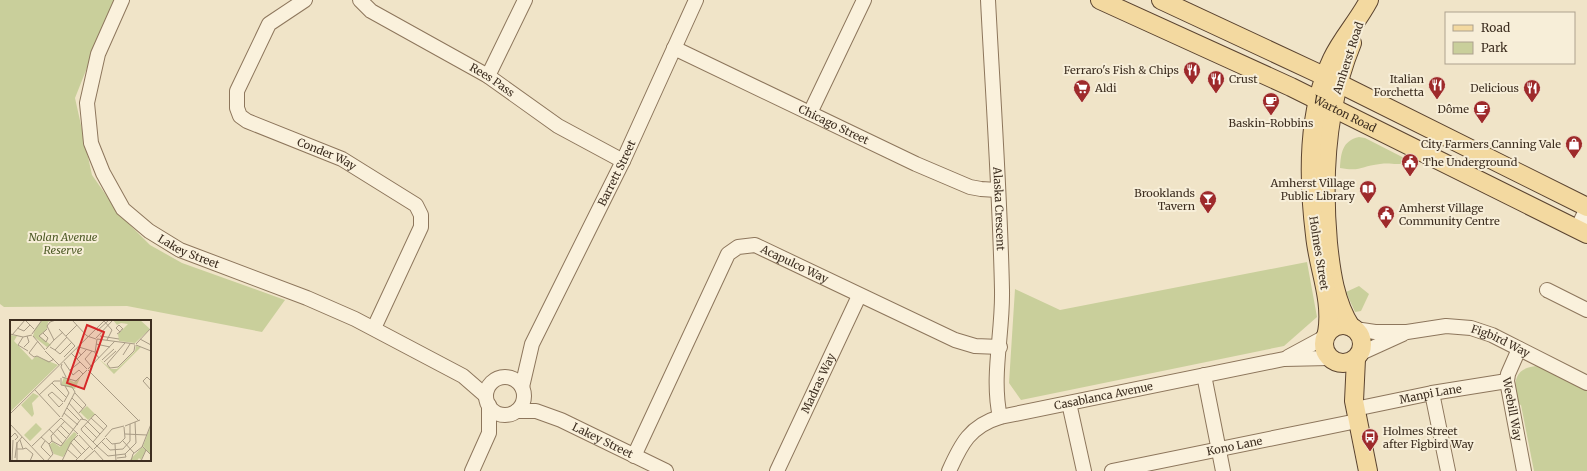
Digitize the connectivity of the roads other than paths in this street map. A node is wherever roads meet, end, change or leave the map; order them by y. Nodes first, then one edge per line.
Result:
1 (122, 0) edge
2 (306, 0) edge
3 (360, 0) edge
4 (525, 0) edge
5 (696, 0) edge
6 (864, 0) edge
7 (988, 0) edge
8 (1100, 0) edge
9 (1161, 0) edge
10 (1367, 4) edge
11 (674, 48) junction
12 (488, 76) junction
13 (1332, 80) junction
14 (1325, 104) junction
15 (810, 113) junction
16 (624, 161) junction
17 (997, 190) junction
18 (1587, 208) edge
19 (1582, 231) edge
20 (1547, 290) dead end
21 (859, 296) junction
22 (1587, 310) edge
23 (374, 328) junction
24 (1353, 328) junction
25 (1408, 332) junction
26 (1326, 335) junction
27 (532, 344) junction
28 (1000, 346) junction
29 (1519, 349) junction
30 (1358, 356) junction
31 (1284, 359) junction
32 (1333, 360) junction
33 (1204, 375) junction
34 (463, 376) junction
35 (502, 378) junction
36 (1507, 381) junction
37 (1587, 383) edge
38 (523, 389) junction
39 (1432, 393) junction
40 (488, 400) junction
41 (1069, 403) junction
42 (1355, 410) junction
43 (512, 413) junction
44 (1000, 417) junction
45 (560, 420) junction
46 (1219, 448) junction
47 (481, 452) junction
48 (634, 456) junction
49 (472, 471) edge
50 (666, 471) edge
51 (776, 471) edge
52 (949, 471) edge
53 (1084, 471) edge
54 (1112, 471) edge
55 (1223, 471) edge
56 (1368, 471) edge
57 (1448, 471) edge
58 (1524, 471) edge

1 - 23 street, Lakey Street
2 - 23 street, Conder Way
3 - 12 street, Rees Pass
4 - 12 street
5 - 11 street, Barrett Street
6 - 15 street
7 - 17 street, Alaska Crescent
8 - 14 main road, Warton Road
9 - 13 main road
10 - 13 main road, Amherst Road
11 - 15 street, Chicago Street
11 - 16 street, Barrett Street
12 - 16 street, Rees Pass
13 - 14 main road, Amherst Road
13 - 18 main road
14 - 19 main road, Warton Road
14 - 24 main road, Holmes Street
14 - 26 main road, Holmes Street
15 - 17 street, Chicago Street
16 - 27 street, Barrett Street
17 - 28 street, Alaska Crescent
18 - 19 street
20 - 22 street
21 - 28 street, Acapulco Way
21 - 48 street, Acapulco Way
21 - 51 street, Madras Way
23 - 34 street, Lakey Street
24 - 25 street, Figbird Way
24 - 26 main road
24 - 30 main road, Holmes Street
25 - 29 street, Figbird Way
25 - 30 street, Figbird Way
26 - 31 street, Casablanca Avenue
26 - 32 main road, Holmes Street
27 - 35 street, Barrett Street
27 - 38 street, Barrett Street
28 - 44 street, Alaska Crescent
29 - 36 street, Weebill Way
29 - 37 street, Figbird Way
30 - 32 main road
30 - 42 main road, Holmes Street
31 - 32 street, Casablanca Avenue
31 - 33 street, Casablanca Avenue
32 - 42 main road, Holmes Street
33 - 41 street, Casablanca Avenue
33 - 46 street
34 - 35 street, Lakey Street
34 - 40 street, Lakey Street
35 - 38 street, Lakey Street
35 - 40 street
36 - 39 street, Manpi Lane
36 - 58 street, Weebill Way
38 - 43 street
38 - 45 street, Lakey Street
39 - 42 street, Manpi Lane
39 - 57 street
40 - 43 street, Lakey Street
40 - 47 street
41 - 44 street, Casablanca Avenue
41 - 53 street
42 - 46 street, Kono Lane
42 - 56 main road, Holmes Street
43 - 45 street, Lakey Street
43 - 47 street
44 - 52 street, Casablanca Avenue
45 - 48 street, Lakey Street
46 - 54 street, Kono Lane
46 - 55 street
47 - 49 street
48 - 50 street, Lakey Street

